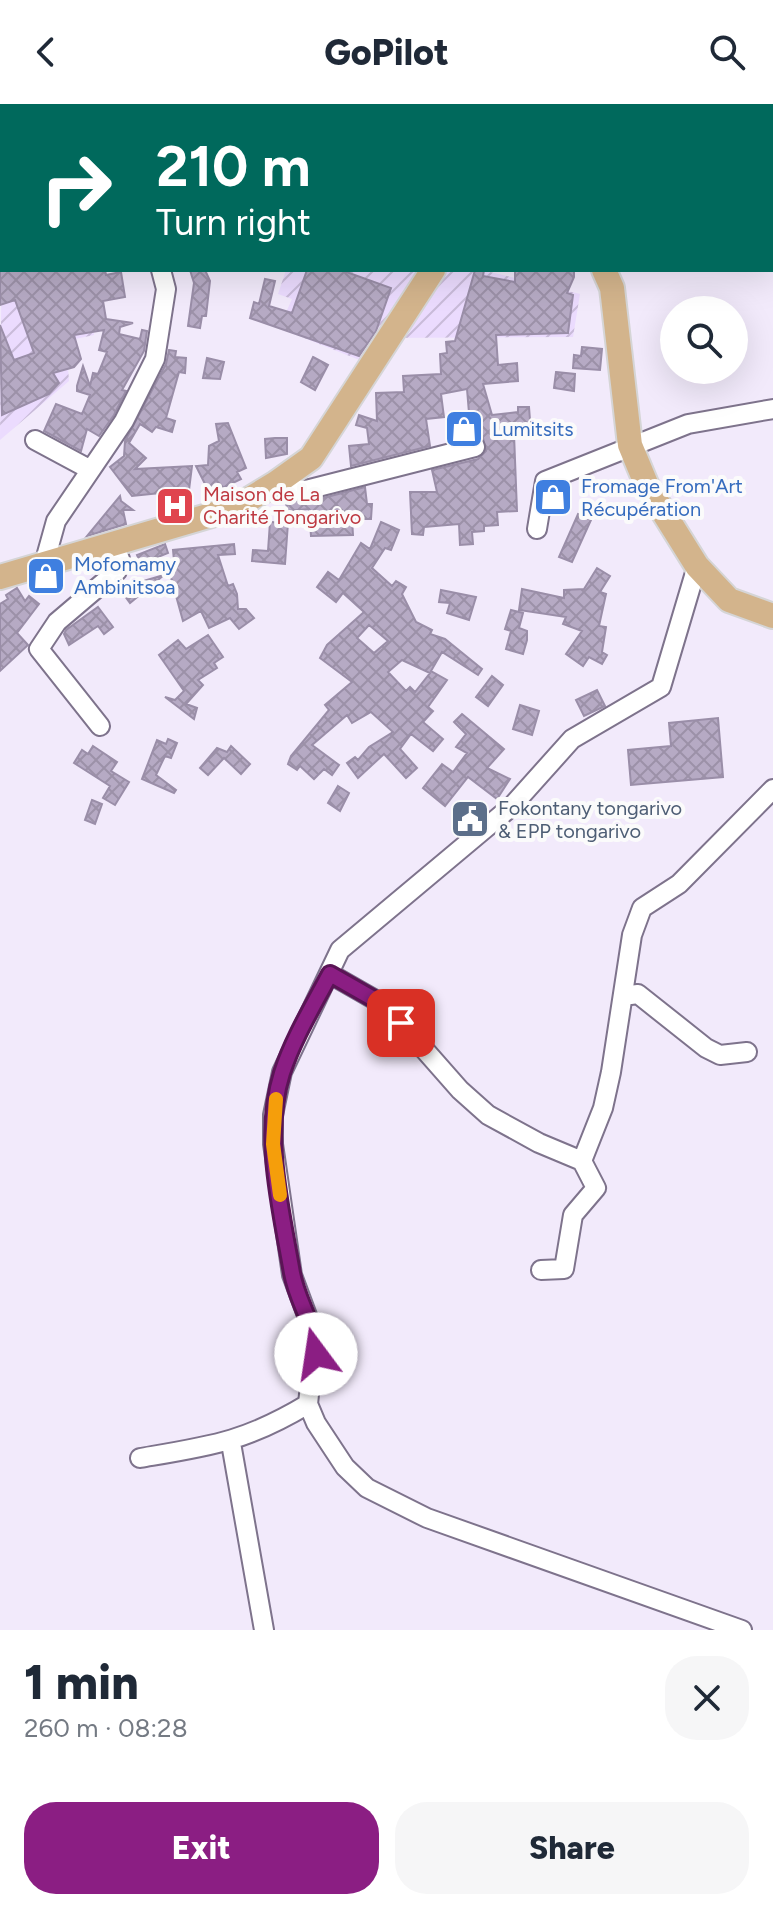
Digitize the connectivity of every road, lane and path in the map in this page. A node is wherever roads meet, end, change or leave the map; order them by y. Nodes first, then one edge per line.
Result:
1 (162, 272) edge
2 (432, 272) edge
3 (605, 272) edge
4 (773, 409) edge
5 (35, 440) dead end
6 (630, 445) junction
7 (475, 447) dead end
8 (89, 469) junction
9 (284, 477) junction
10 (537, 529) dead end
11 (112, 544) junction
12 (44, 564) junction
13 (697, 566) junction
14 (0, 577) edge
15 (773, 616) edge
16 (100, 726) dead end
17 (773, 789) edge
18 (330, 974) junction
19 (623, 996) junction
20 (747, 1052) dead end
21 (582, 1161) junction
22 (541, 1270) dead end
23 (308, 1404) junction
24 (231, 1443) junction
25 (140, 1458) dead end
26 (264, 1630) edge
27 (742, 1630) edge

1 - 8 street
2 - 9 main road
3 - 6 main road
4 - 6 street
5 - 8 street
6 - 10 street
6 - 13 main road
7 - 9 street
8 - 12 street
9 - 11 main road
11 - 12 main road
11 - 16 street
12 - 14 main road
13 - 15 main road
13 - 18 street
17 - 19 street
18 - 21 street
18 - 23 street
19 - 20 street
19 - 21 street
21 - 22 street
23 - 24 street
23 - 27 street
24 - 25 street
24 - 26 street

